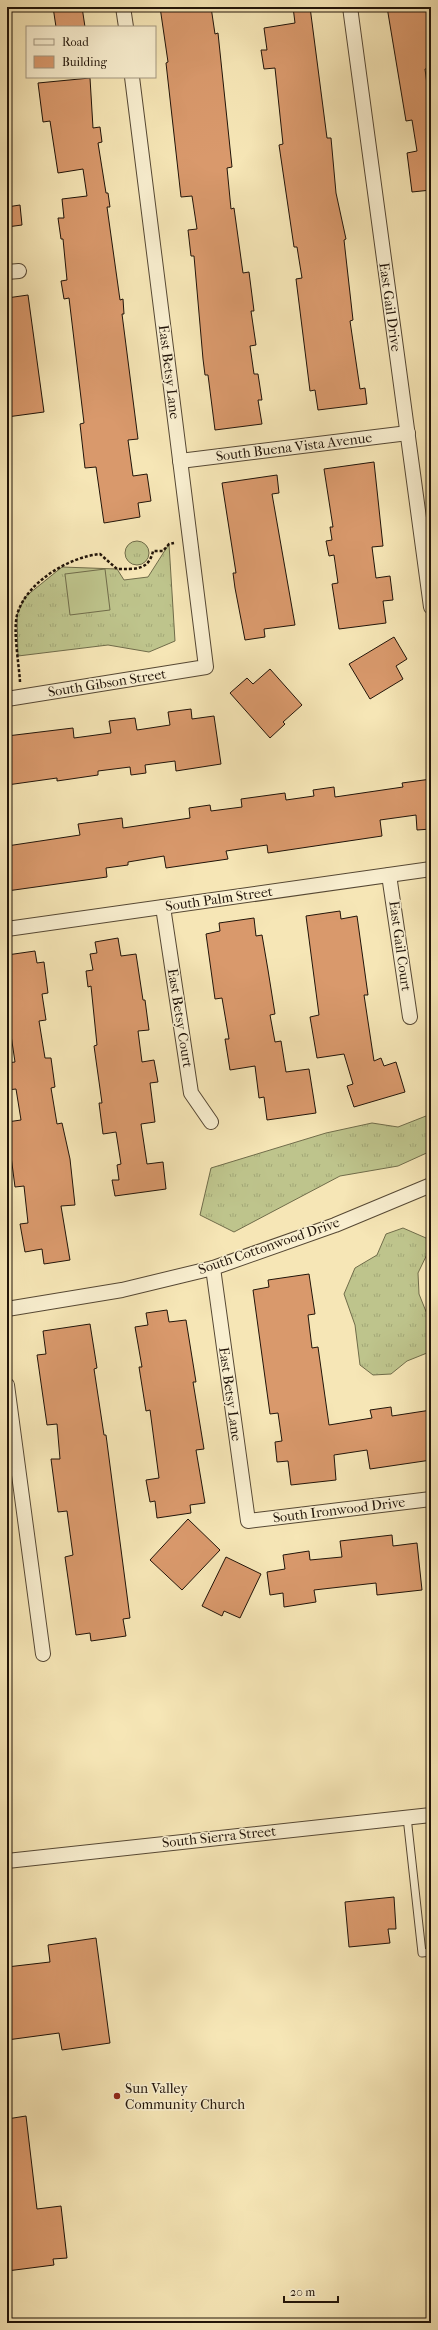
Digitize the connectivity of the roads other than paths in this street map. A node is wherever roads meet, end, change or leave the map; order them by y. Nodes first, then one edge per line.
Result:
1 (123, 7) edge
2 (350, 7) edge
3 (126, 26) edge
4 (132, 78) edge
5 (408, 433) junction
6 (180, 461) junction
7 (431, 607) edge
8 (206, 667) joint
9 (7, 699) edge
10 (431, 869) edge
11 (389, 875) junction
12 (163, 907) junction
13 (7, 929) edge
14 (410, 1017) dead end
15 (211, 1122) dead end
16 (431, 1185) edge
17 (213, 1268) junction
18 (7, 1309) edge
19 (7, 1385) edge
20 (431, 1499) edge
21 (248, 1521) joint
22 (43, 1654) dead end
23 (431, 1815) edge
24 (407, 1817) junction
25 (7, 1861) edge
26 (431, 1952) edge

1 - 3 street
2 - 5 street, East Gail Drive
4 - 6 street, East Betsy Lane
5 - 6 street, South Buena Vista Avenue
5 - 7 street, East Gail Drive
6 - 8 street, East Betsy Lane
8 - 9 street, South Gibson Street
10 - 11 street, South Palm Street
11 - 12 street, South Palm Street
11 - 14 street, East Gail Court
12 - 13 street, South Palm Street
12 - 15 street, East Betsy Court
16 - 17 street, South Cottonwood Drive
17 - 18 street, South Cottonwood Drive
17 - 21 street, East Betsy Lane
19 - 22 street
20 - 21 street, South Ironwood Drive
23 - 24 street, South Sierra Street
24 - 25 street, South Sierra Street
24 - 26 lane

